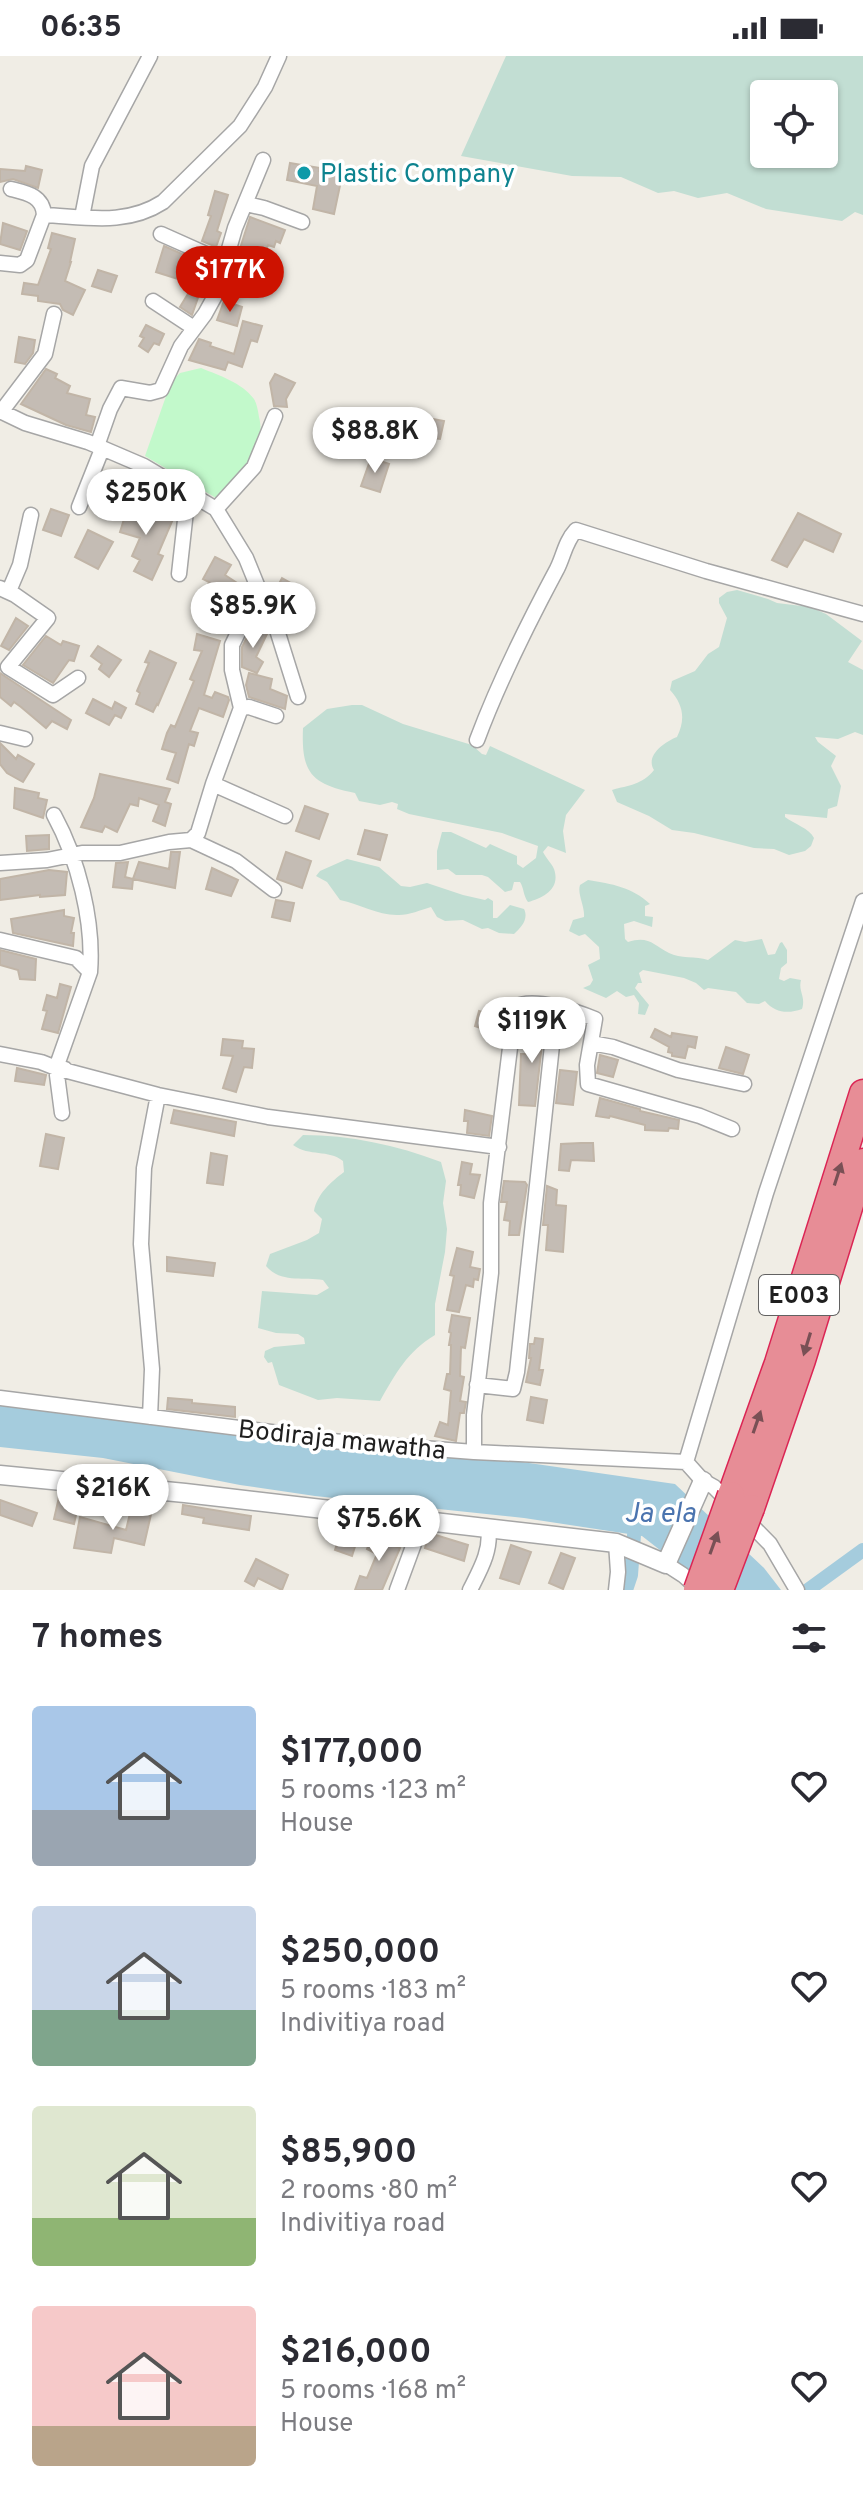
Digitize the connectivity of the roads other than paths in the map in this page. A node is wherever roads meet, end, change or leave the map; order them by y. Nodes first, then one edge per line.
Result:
1 (150, 56) edge
2 (279, 56) edge
3 (263, 160) dead end
4 (11, 189) dead end
5 (246, 204) junction
6 (44, 215) junction
7 (82, 217) junction
8 (302, 222) dead end
9 (161, 234) dead end
10 (0, 263) edge
11 (226, 263) junction
12 (153, 301) dead end
13 (54, 314) dead end
14 (194, 328) junction
15 (0, 411) edge
16 (275, 416) dead end
17 (99, 448) junction
18 (188, 493) junction
19 (79, 507) dead end
20 (216, 509) junction
21 (31, 515) dead end
22 (179, 574) dead end
23 (4, 590) edge
24 (259, 590) junction
25 (863, 614) edge
26 (78, 678) dead end
27 (298, 697) dead end
28 (241, 708) junction
29 (276, 716) dead end
30 (0, 733) edge
31 (25, 739) dead end
32 (477, 740) dead end
33 (213, 784) junction
34 (54, 815) dead end
35 (285, 816) dead end
36 (191, 840) junction
37 (71, 855) junction
38 (0, 863) edge
39 (274, 890) dead end
40 (863, 901) edge
41 (0, 940) edge
42 (90, 972) junction
43 (556, 1008) junction
44 (591, 1043) junction
45 (0, 1054) edge
46 (61, 1069) junction
47 (744, 1084) dead end
48 (863, 1093) edge
49 (158, 1095) junction
50 (62, 1113) dead end
51 (732, 1129) dead end
52 (499, 1147) junction
53 (863, 1162) edge
54 (477, 1385) junction
55 (0, 1398) edge
56 (150, 1417) junction
57 (474, 1452) junction
58 (686, 1462) junction
59 (0, 1475) edge
60 (703, 1481) junction
61 (741, 1501) junction
62 (422, 1522) junction
63 (488, 1527) junction
64 (628, 1546) junction
65 (666, 1564) junction
66 (397, 1590) edge
67 (470, 1590) edge
68 (616, 1590) edge
69 (698, 1590) edge
70 (720, 1590) edge
71 (797, 1590) edge

1 - 7 street
2 - 7 street
3 - 5 street
4 - 6 street
5 - 8 street
5 - 11 street
6 - 7 street
6 - 10 street
9 - 11 street
11 - 14 street
12 - 14 street
13 - 15 street
14 - 17 street
15 - 17 street
16 - 20 street
17 - 18 street
17 - 19 street
18 - 20 street
18 - 22 street
20 - 24 street
21 - 23 street
23 - 26 street
24 - 27 street
24 - 28 street
25 - 32 street
28 - 29 street
28 - 33 street
30 - 31 street
33 - 35 street
33 - 36 street
34 - 37 street
36 - 37 street
36 - 39 street
37 - 38 street
37 - 42 street
40 - 58 street
41 - 42 street
42 - 46 street
43 - 44 street
43 - 52 street
43 - 54 street
44 - 47 street
44 - 51 street
45 - 46 street
46 - 49 street
46 - 50 street
61 -> 48 highway, E003
49 - 52 street
49 - 56 street
52 - 54 street
53 -> 61 highway, E003
54 - 57 street
55 - 56 street, Bodiraja mawatha
56 - 57 street, Bodiraja mawatha
57 - 58 street, Bodiraja mawatha
58 - 60 street
59 - 62 street
60 - 65 street
60 - 71 street
69 -> 61 highway, E003, bridge
61 - 70 highway, E003, bridge
62 - 63 street
62 - 66 street
63 - 64 street
63 - 67 street
64 - 65 street
64 - 68 street
65 - 69 street

